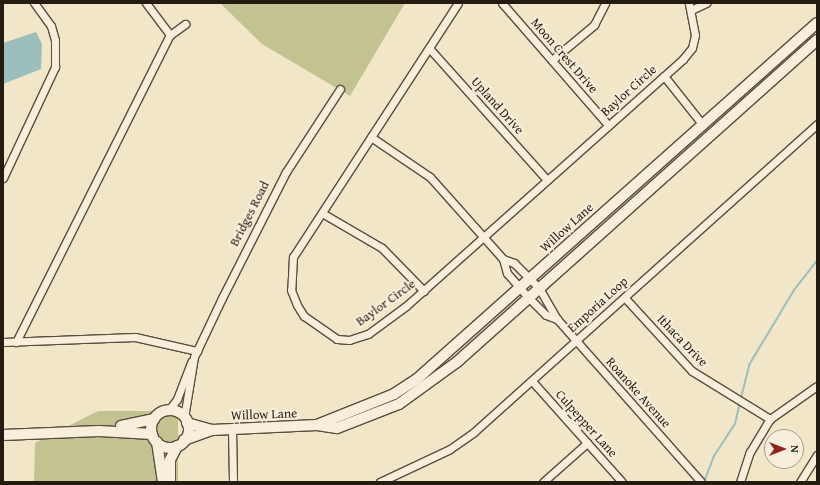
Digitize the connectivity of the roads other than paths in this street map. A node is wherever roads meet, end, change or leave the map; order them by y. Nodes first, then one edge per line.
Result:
1 (34, 3) edge
2 (146, 3) edge
3 (458, 3) edge
4 (502, 3) edge
5 (605, 3) edge
6 (706, 3) edge
7 (690, 6) edge
8 (817, 23) edge
9 (185, 24) dead end
10 (170, 35) junction
11 (817, 40) edge
12 (429, 48) junction
13 (552, 60) junction
14 (664, 76) junction
15 (340, 89) dead end
16 (817, 124) edge
17 (608, 125) junction
18 (702, 125) junction
19 (371, 137) junction
20 (3, 178) edge
21 (547, 180) junction
22 (322, 213) junction
23 (484, 237) junction
24 (503, 259) junction
25 (530, 279) junction
26 (520, 288) junction
27 (539, 288) junction
28 (424, 291) junction
29 (528, 297) junction
30 (624, 298) junction
31 (557, 320) junction
32 (3, 342) edge
33 (16, 342) junction
34 (576, 342) junction
35 (196, 354) junction
36 (532, 381) junction
37 (817, 386) edge
38 (168, 411) junction
39 (154, 419) junction
40 (770, 419) junction
41 (186, 421) junction
42 (317, 425) junction
43 (232, 429) junction
44 (212, 430) junction
45 (100, 431) junction
46 (3, 435) edge
47 (154, 438) junction
48 (181, 443) junction
49 (587, 443) junction
50 (817, 454) edge
51 (163, 482) edge
52 (170, 482) edge
53 (233, 482) edge
54 (380, 482) edge
55 (543, 482) edge
56 (622, 482) edge
57 (702, 482) edge
58 (740, 482) edge
59 (800, 482) edge

1 - 20 street
2 - 10 street
3 - 12 street, Baylor Circle
4 - 13 street, Moon Crest Drive
5 - 13 street
6 - 7 street
7 - 14 street, Baylor Circle
8 - 18 street, Willow Lane
9 - 10 street
10 - 33 street
11 - 27 street, Willow Lane
12 - 19 street, Baylor Circle
12 - 21 street, Upland Drive
13 - 17 street, Moon Crest Drive
14 - 17 street, Baylor Circle
14 - 18 street
15 - 35 street, Bridges Road
16 - 30 street, Emporia Loop
17 - 21 street, Baylor Circle
18 - 25 street, Willow Lane
19 - 22 street, Baylor Circle
19 - 23 street
21 - 23 street, Baylor Circle
22 - 28 street
22 - 28 street, Baylor Circle
23 - 24 street
23 - 28 street, Baylor Circle
24 - 25 street, Roanoke Avenue
24 - 26 street, Roanoke Avenue
25 - 26 street, Willow Lane
25 - 27 street, Roanoke Avenue
26 - 29 street, Roanoke Avenue
26 - 42 street, Willow Lane
27 - 29 street, Willow Lane
27 - 31 street, Roanoke Avenue
29 - 31 street, Roanoke Avenue
29 - 42 street, Willow Lane
30 - 34 street, Emporia Loop
30 - 40 street, Ithaca Drive
31 - 34 street, Roanoke Avenue
32 - 33 street
33 - 35 street
34 - 36 street, Emporia Loop
34 - 57 street, Roanoke Avenue
35 - 38 street, Bridges Road
35 - 41 street, Bridges Road
36 - 49 street, Culpepper Lane
36 - 54 street, Emporia Loop
37 - 40 street
38 - 39 street
38 - 41 street
39 - 45 street
39 - 47 street
40 - 58 street
41 - 44 street, Willow Lane
41 - 48 street
42 - 43 street, Willow Lane
43 - 44 street, Willow Lane
43 - 53 street
44 - 48 street, Willow Lane
45 - 46 street
45 - 47 street
47 - 48 street
47 - 51 street
48 - 52 street
49 - 55 street
49 - 56 street, Culpepper Lane
50 - 59 street

